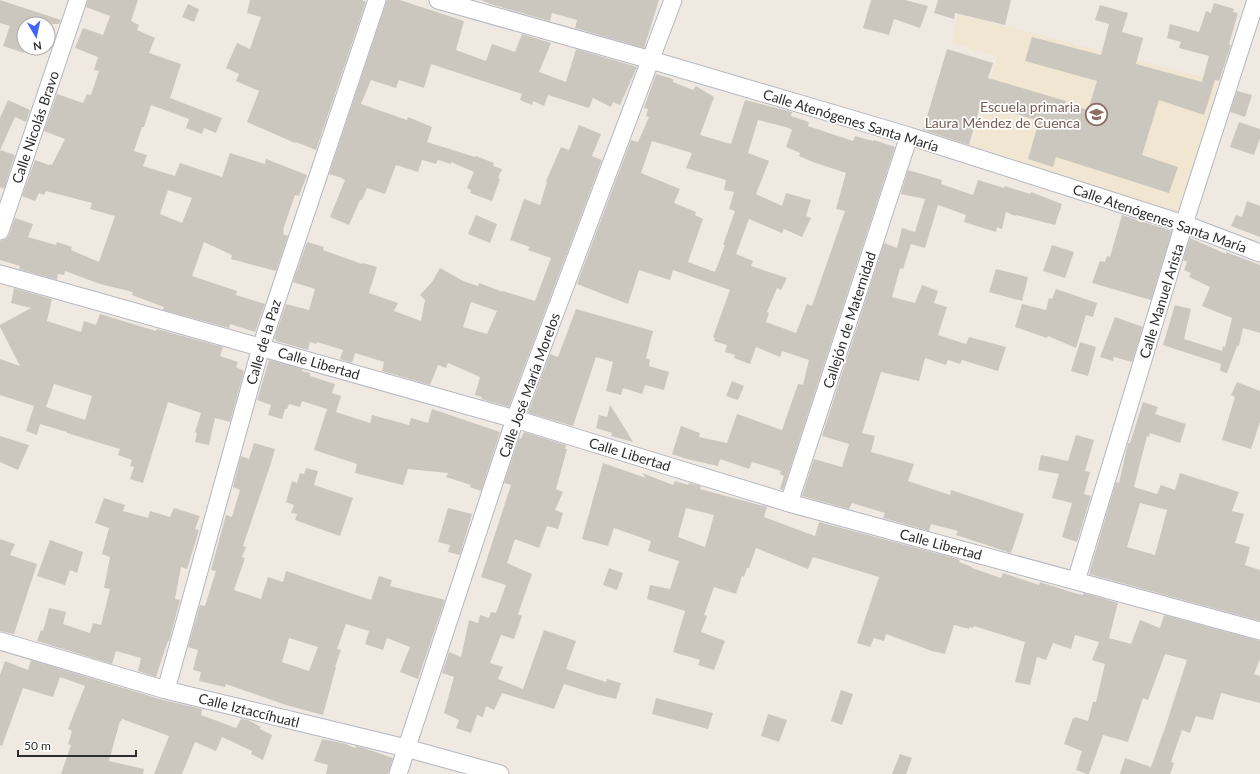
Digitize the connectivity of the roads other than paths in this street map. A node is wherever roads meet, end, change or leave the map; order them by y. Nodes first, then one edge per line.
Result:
1 (78, 0) edge
2 (377, 0) edge
3 (438, 0) edge
4 (673, 0) edge
5 (1256, 0) edge
6 (651, 60) junction
7 (909, 136) junction
8 (1184, 224) junction
9 (0, 231) edge
10 (1260, 253) edge
11 (0, 274) edge
12 (261, 347) junction
13 (515, 419) junction
14 (789, 503) junction
15 (1076, 581) junction
16 (1260, 631) edge
17 (0, 641) edge
18 (166, 690) junction
19 (406, 748) junction
20 (398, 774) edge
21 (500, 774) edge

1 - 9 street, Calle Nicolás Bravo
2 - 12 street, Calle de la Paz
3 - 6 street, Calle Atenógenes Santa María
4 - 6 street, Calle José María Morelos
5 - 8 street, Calle Manuel Arista
6 - 7 street, Calle Atenógenes Santa María
6 - 13 street, Calle José María Morelos
7 - 8 street, Calle Atenógenes Santa María
7 - 14 street, Callejón de Maternidad
8 - 10 street, Calle Atenógenes Santa María
8 - 15 street, Calle Manuel Arista
11 - 12 street, Calle Libertad
12 - 13 street, Calle Libertad
12 - 18 street, Calle de la Paz
13 - 14 street, Calle Libertad
13 - 19 street, Calle José María Morelos
14 - 15 street, Calle Libertad
15 - 16 street, Calle Libertad
17 - 18 street, Calle Iztaccíhuatl
18 - 19 street, Calle Iztaccíhuatl
19 - 20 street, Calle José María Morelos
19 - 21 street, Calle Iztaccíhuatl

